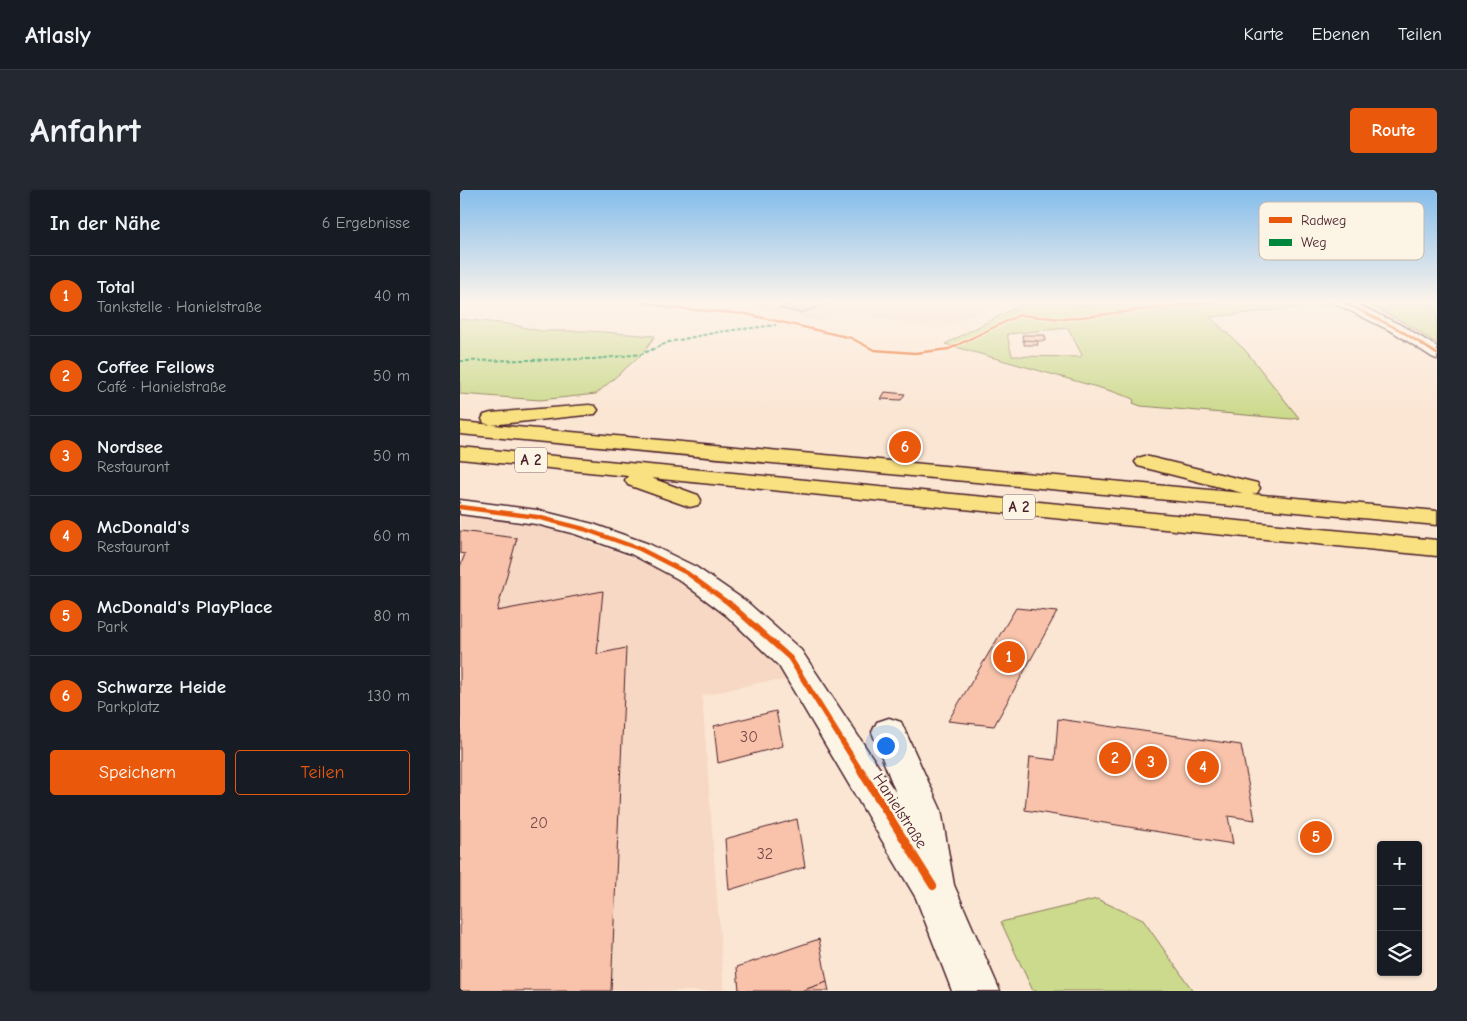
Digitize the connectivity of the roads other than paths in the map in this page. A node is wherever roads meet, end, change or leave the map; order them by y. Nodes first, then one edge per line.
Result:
1 (1413, 338) edge
2 (1437, 354) edge
3 (589, 410) dead end
4 (460, 421) edge
5 (460, 428) edge
6 (460, 453) edge
7 (1145, 462) dead end
8 (602, 467) junction
9 (690, 500) dead end
10 (460, 506) edge
11 (1316, 507) junction
12 (1437, 518) edge
13 (1437, 548) edge
14 (889, 732) dead end
15 (933, 886) junction
16 (976, 991) edge

1 - 2 street
3 - 4 highway
5 - 11 highway, A 2
6 - 8 highway, A 2
7 - 11 highway
8 - 9 highway
8 - 13 highway, A 2
10 - 15 street, Hanielstraße
11 - 12 highway, A 2
14 - 15 street, Hanielstraße
15 - 16 street, Hanielstraße

